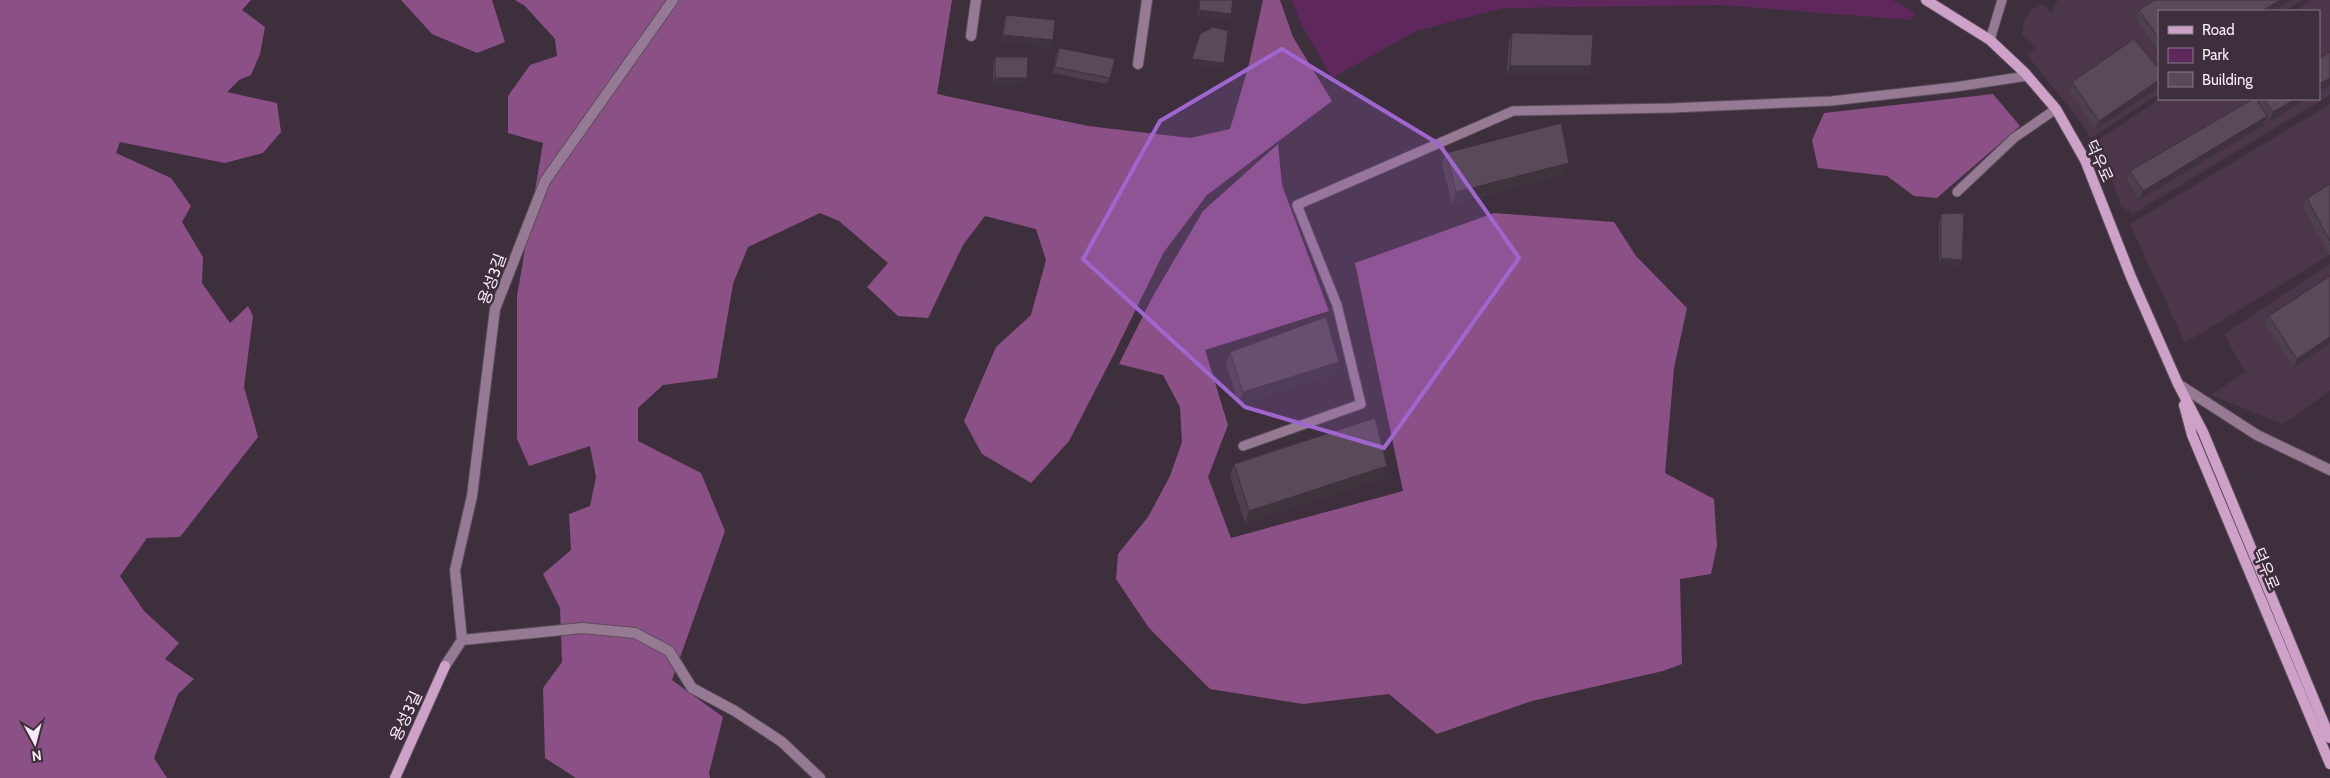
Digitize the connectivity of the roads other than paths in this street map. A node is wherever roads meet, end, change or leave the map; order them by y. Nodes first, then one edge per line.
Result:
1 (673, 0) edge
2 (976, 0) edge
3 (1147, 0) edge
4 (1926, 0) edge
5 (2002, 0) edge
6 (971, 36) dead end
7 (1990, 40) junction
8 (1138, 64) dead end
9 (2027, 76) junction
10 (2056, 109) junction
11 (1958, 192) dead end
12 (2178, 384) junction
13 (1243, 446) dead end
14 (2330, 470) edge
15 (462, 640) junction
16 (2330, 738) edge
17 (2330, 764) edge
18 (396, 778) edge
19 (820, 778) edge

1 - 15 street, 용성3길
2 - 6 street
3 - 8 street
4 - 7 street, 덕우로
5 - 7 lane
7 - 9 street, 덕우로
9 - 10 street, 덕우로
9 - 13 lane
10 - 11 lane
10 - 12 street, 덕우로
12 - 14 street
12 - 16 street, 덕우로
12 - 17 street, 덕우로
15 - 18 street, 용성3길
15 - 19 street

